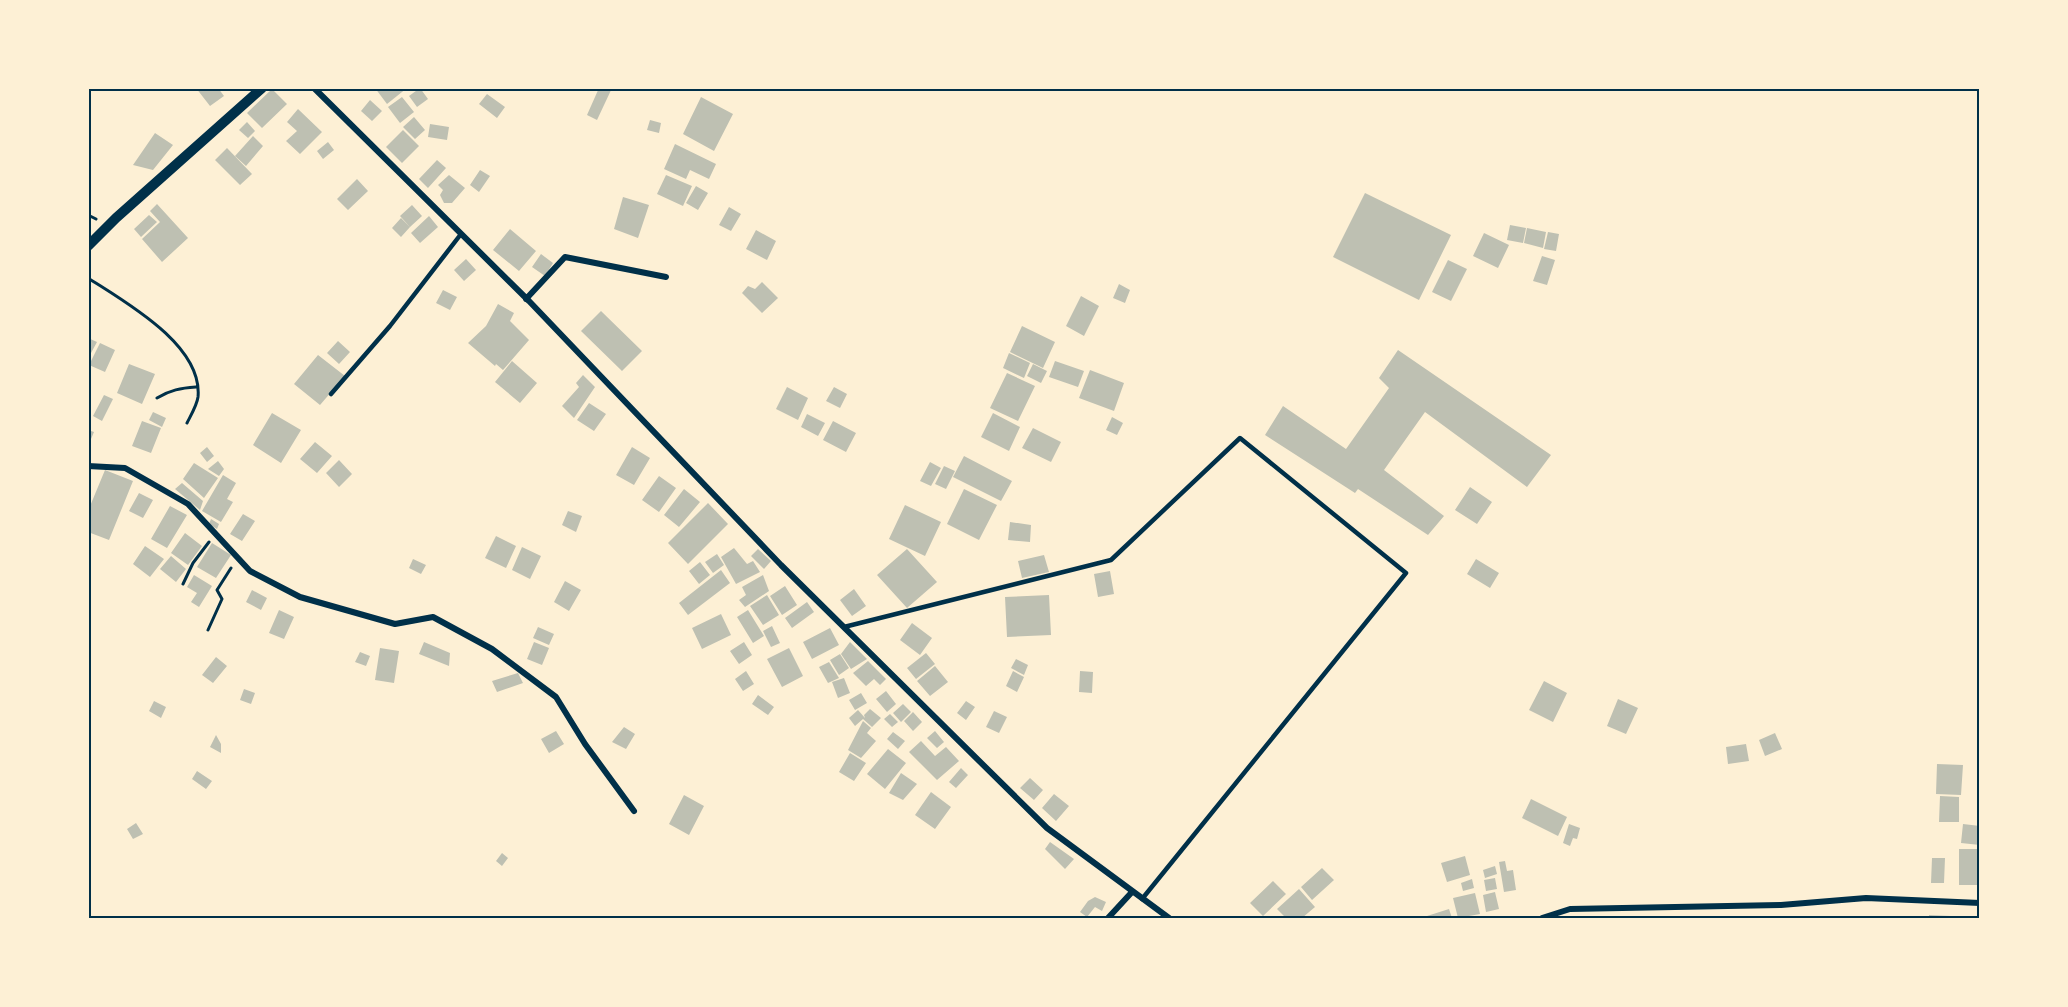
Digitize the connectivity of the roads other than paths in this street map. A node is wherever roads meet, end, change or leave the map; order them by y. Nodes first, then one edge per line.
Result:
1 (262, 88) edge
2 (314, 88) edge
3 (461, 234) junction
4 (88, 246) edge
5 (666, 277) dead end
6 (526, 299) junction
7 (331, 394) dead end
8 (88, 466) edge
9 (844, 627) junction
10 (634, 811) dead end
11 (1132, 892) junction
12 (1142, 899) junction
13 (1980, 903) edge
14 (1108, 918) edge
15 (1169, 918) edge
16 (1542, 918) edge

1 - 4 street
2 - 3 street
3 - 6 street
3 - 7 lane
5 - 6 street
6 - 9 street
8 - 10 street
9 - 11 street
9 - 12 lane
11 - 12 street
11 - 14 street
12 - 15 street
13 - 16 street

